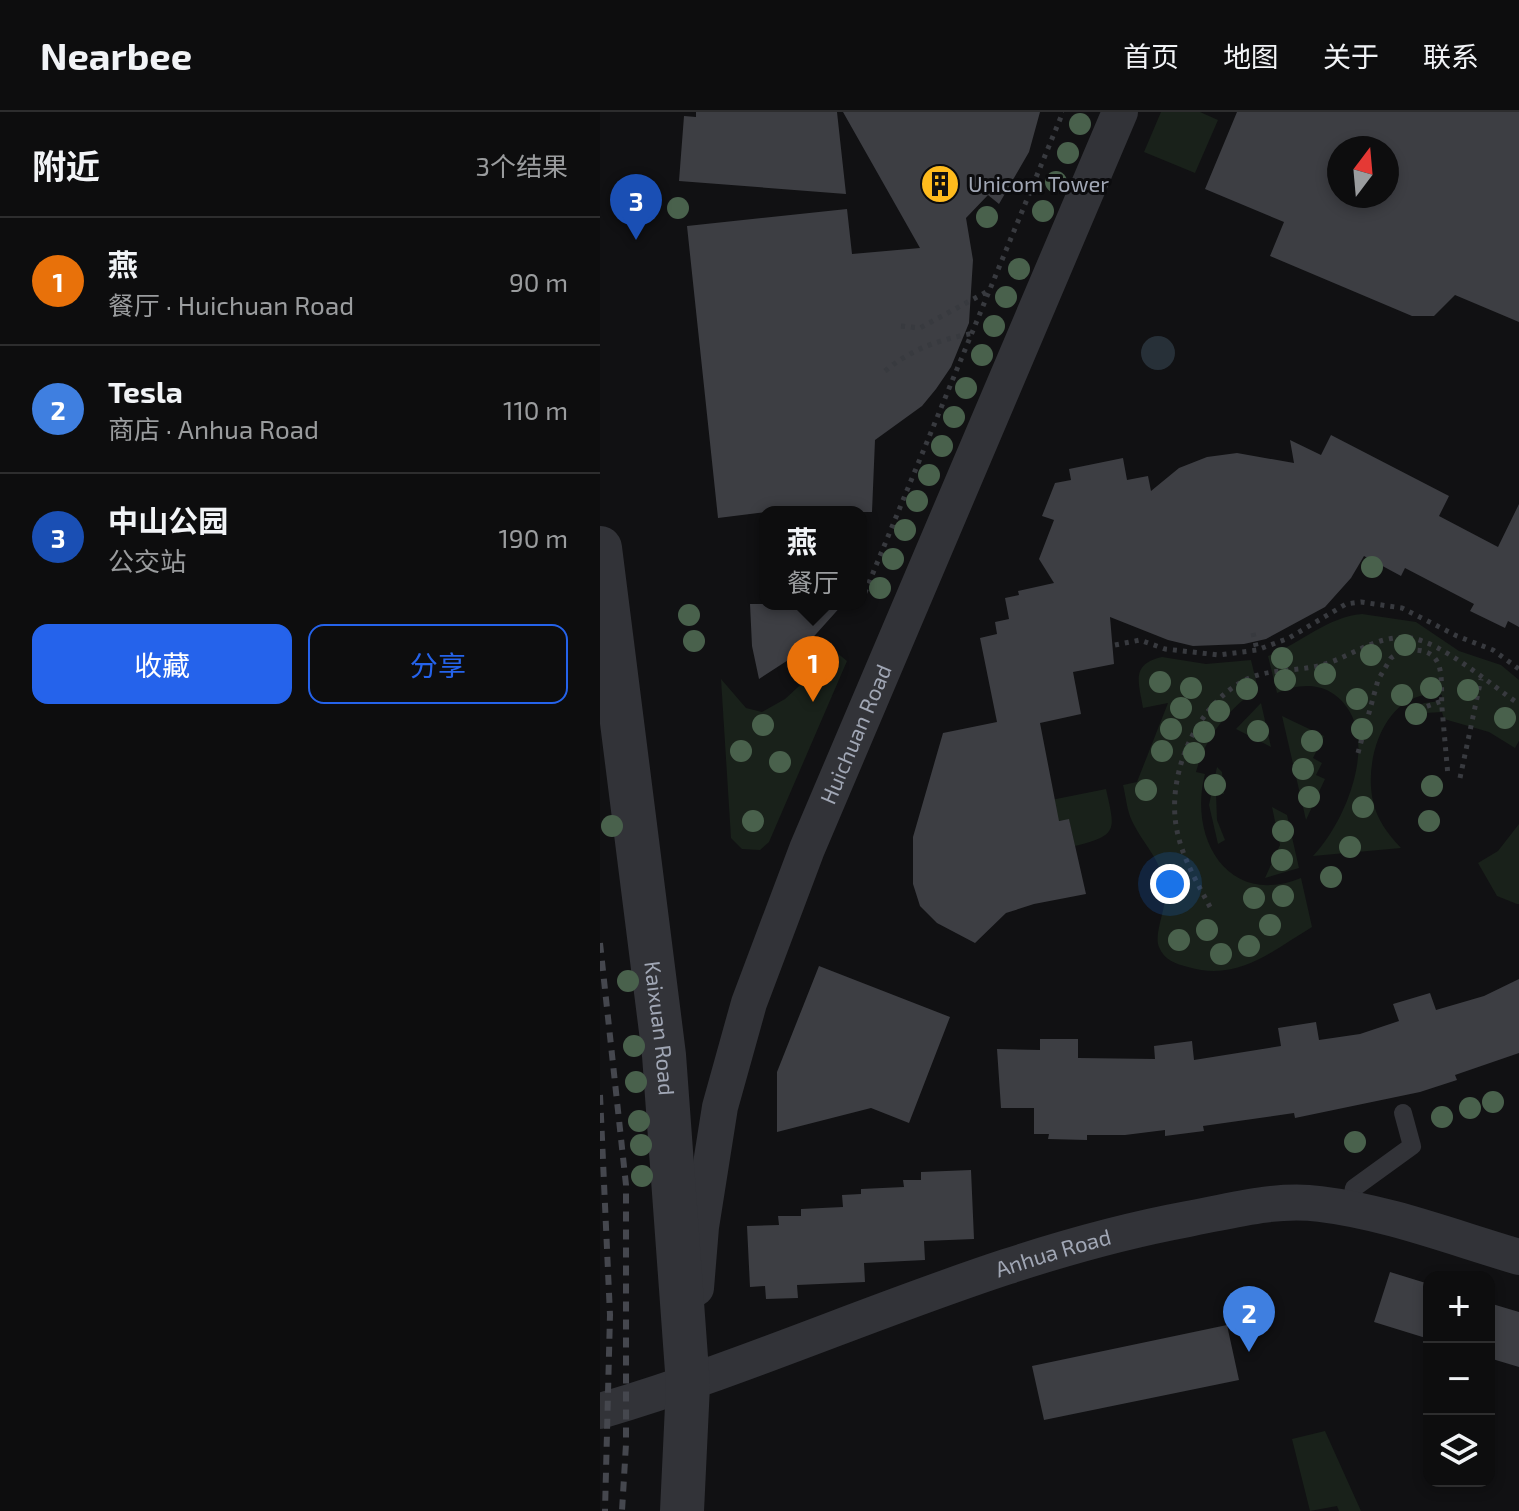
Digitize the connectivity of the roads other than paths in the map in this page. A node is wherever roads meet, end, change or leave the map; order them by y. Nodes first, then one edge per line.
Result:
1 (1120, 112) edge
2 (600, 548) edge
3 (600, 701) edge
4 (1403, 1113) dead end
5 (1350, 1209) junction
6 (1519, 1257) edge
7 (680, 1388) junction
8 (600, 1411) edge
9 (682, 1511) edge

1 - 7 street, Huichuan Road
2 - 7 street, Kaixuan Road
3 - 7 street
4 - 5 lane
5 - 6 street, Anhua Road
5 - 7 street, Anhua Road
7 - 8 street, Anhua Road
7 - 9 street, Kaixuan Road

